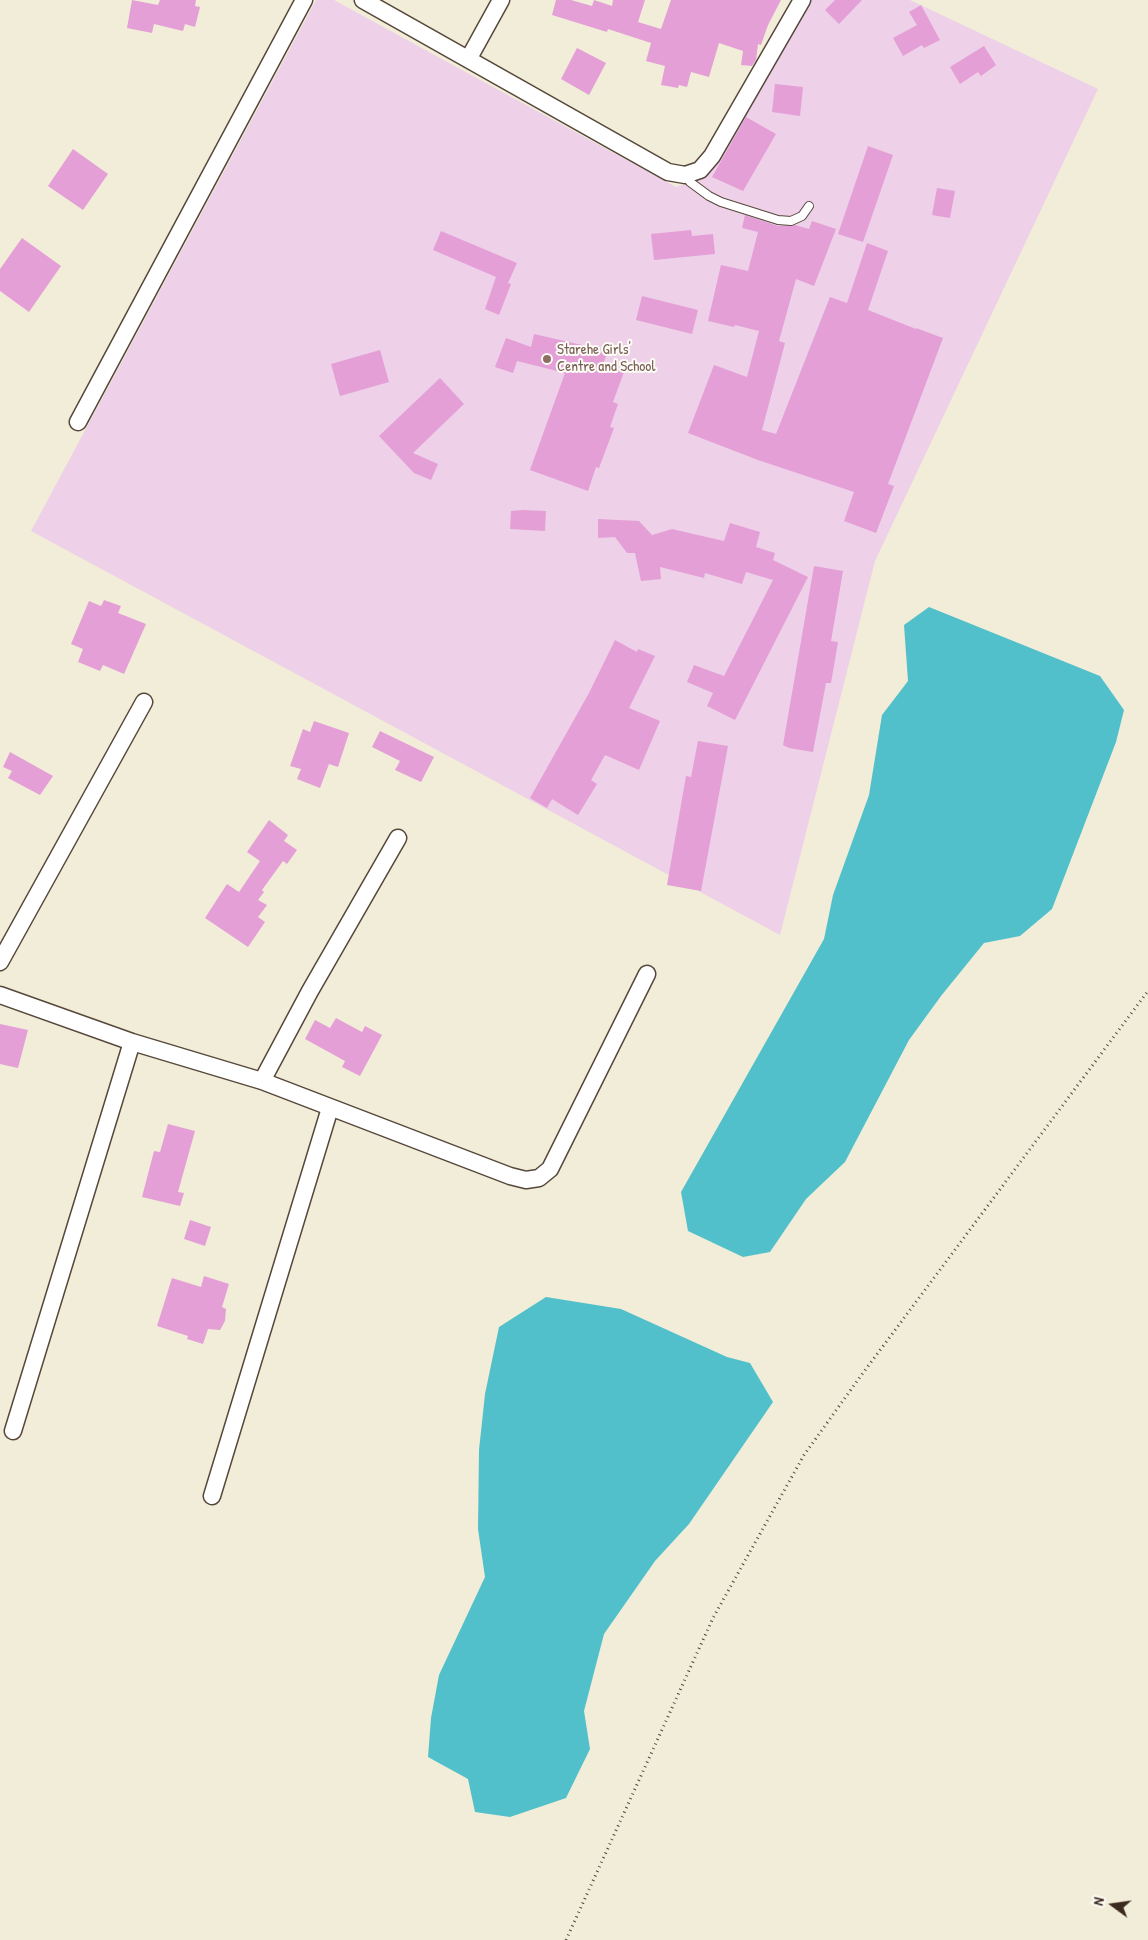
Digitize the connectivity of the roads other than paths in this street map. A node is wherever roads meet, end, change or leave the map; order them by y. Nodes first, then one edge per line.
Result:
1 (304, 0) edge
2 (363, 0) edge
3 (501, 0) edge
4 (802, 0) edge
5 (469, 58) junction
6 (685, 175) junction
7 (809, 206) dead end
8 (78, 422) dead end
9 (144, 702) dead end
10 (398, 838) dead end
11 (0, 962) edge
12 (647, 974) dead end
13 (0, 994) edge
14 (132, 1042) junction
15 (262, 1081) junction
16 (330, 1108) junction
17 (12, 1431) dead end
18 (212, 1496) dead end

1 - 8 street
2 - 5 street
3 - 5 street
4 - 6 street
5 - 6 street
6 - 7 lane
9 - 11 street
10 - 15 street
12 - 16 street
13 - 14 street
14 - 15 street
14 - 17 street
15 - 16 street
16 - 18 street

